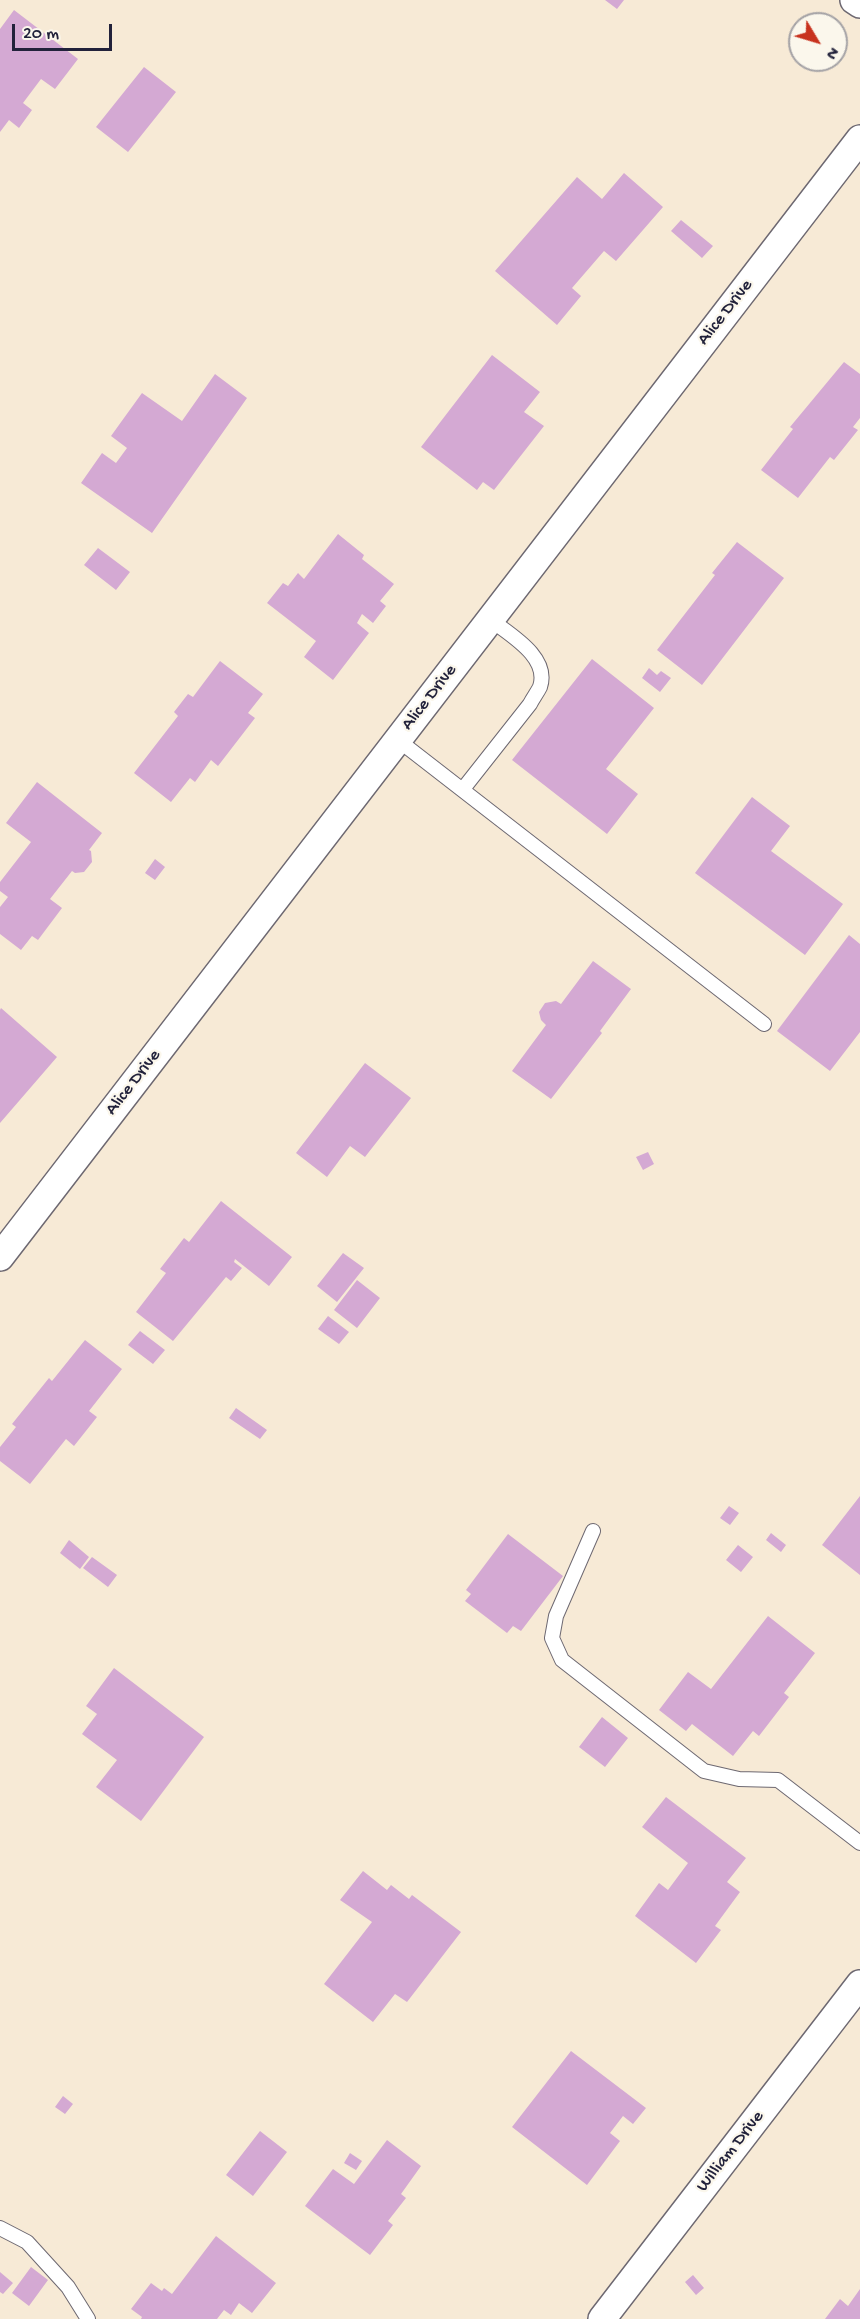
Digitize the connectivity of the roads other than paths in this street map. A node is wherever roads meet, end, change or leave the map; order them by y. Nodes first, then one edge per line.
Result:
1 (854, 0) edge
2 (860, 4) edge
3 (860, 139) edge
4 (491, 620) junction
5 (398, 740) junction
6 (463, 789) junction
7 (764, 1024) dead end
8 (0, 1257) edge
9 (593, 1531) dead end
10 (860, 1843) edge
11 (860, 1984) edge
12 (0, 2228) edge
13 (88, 2319) edge
14 (602, 2319) edge

1 - 2 street
3 - 4 street, Alice Drive
4 - 5 street, Alice Drive
4 - 6 lane
5 - 6 lane
5 - 8 street, Alice Drive
6 - 7 lane
9 - 10 lane
11 - 14 street, William Drive
12 - 13 lane

